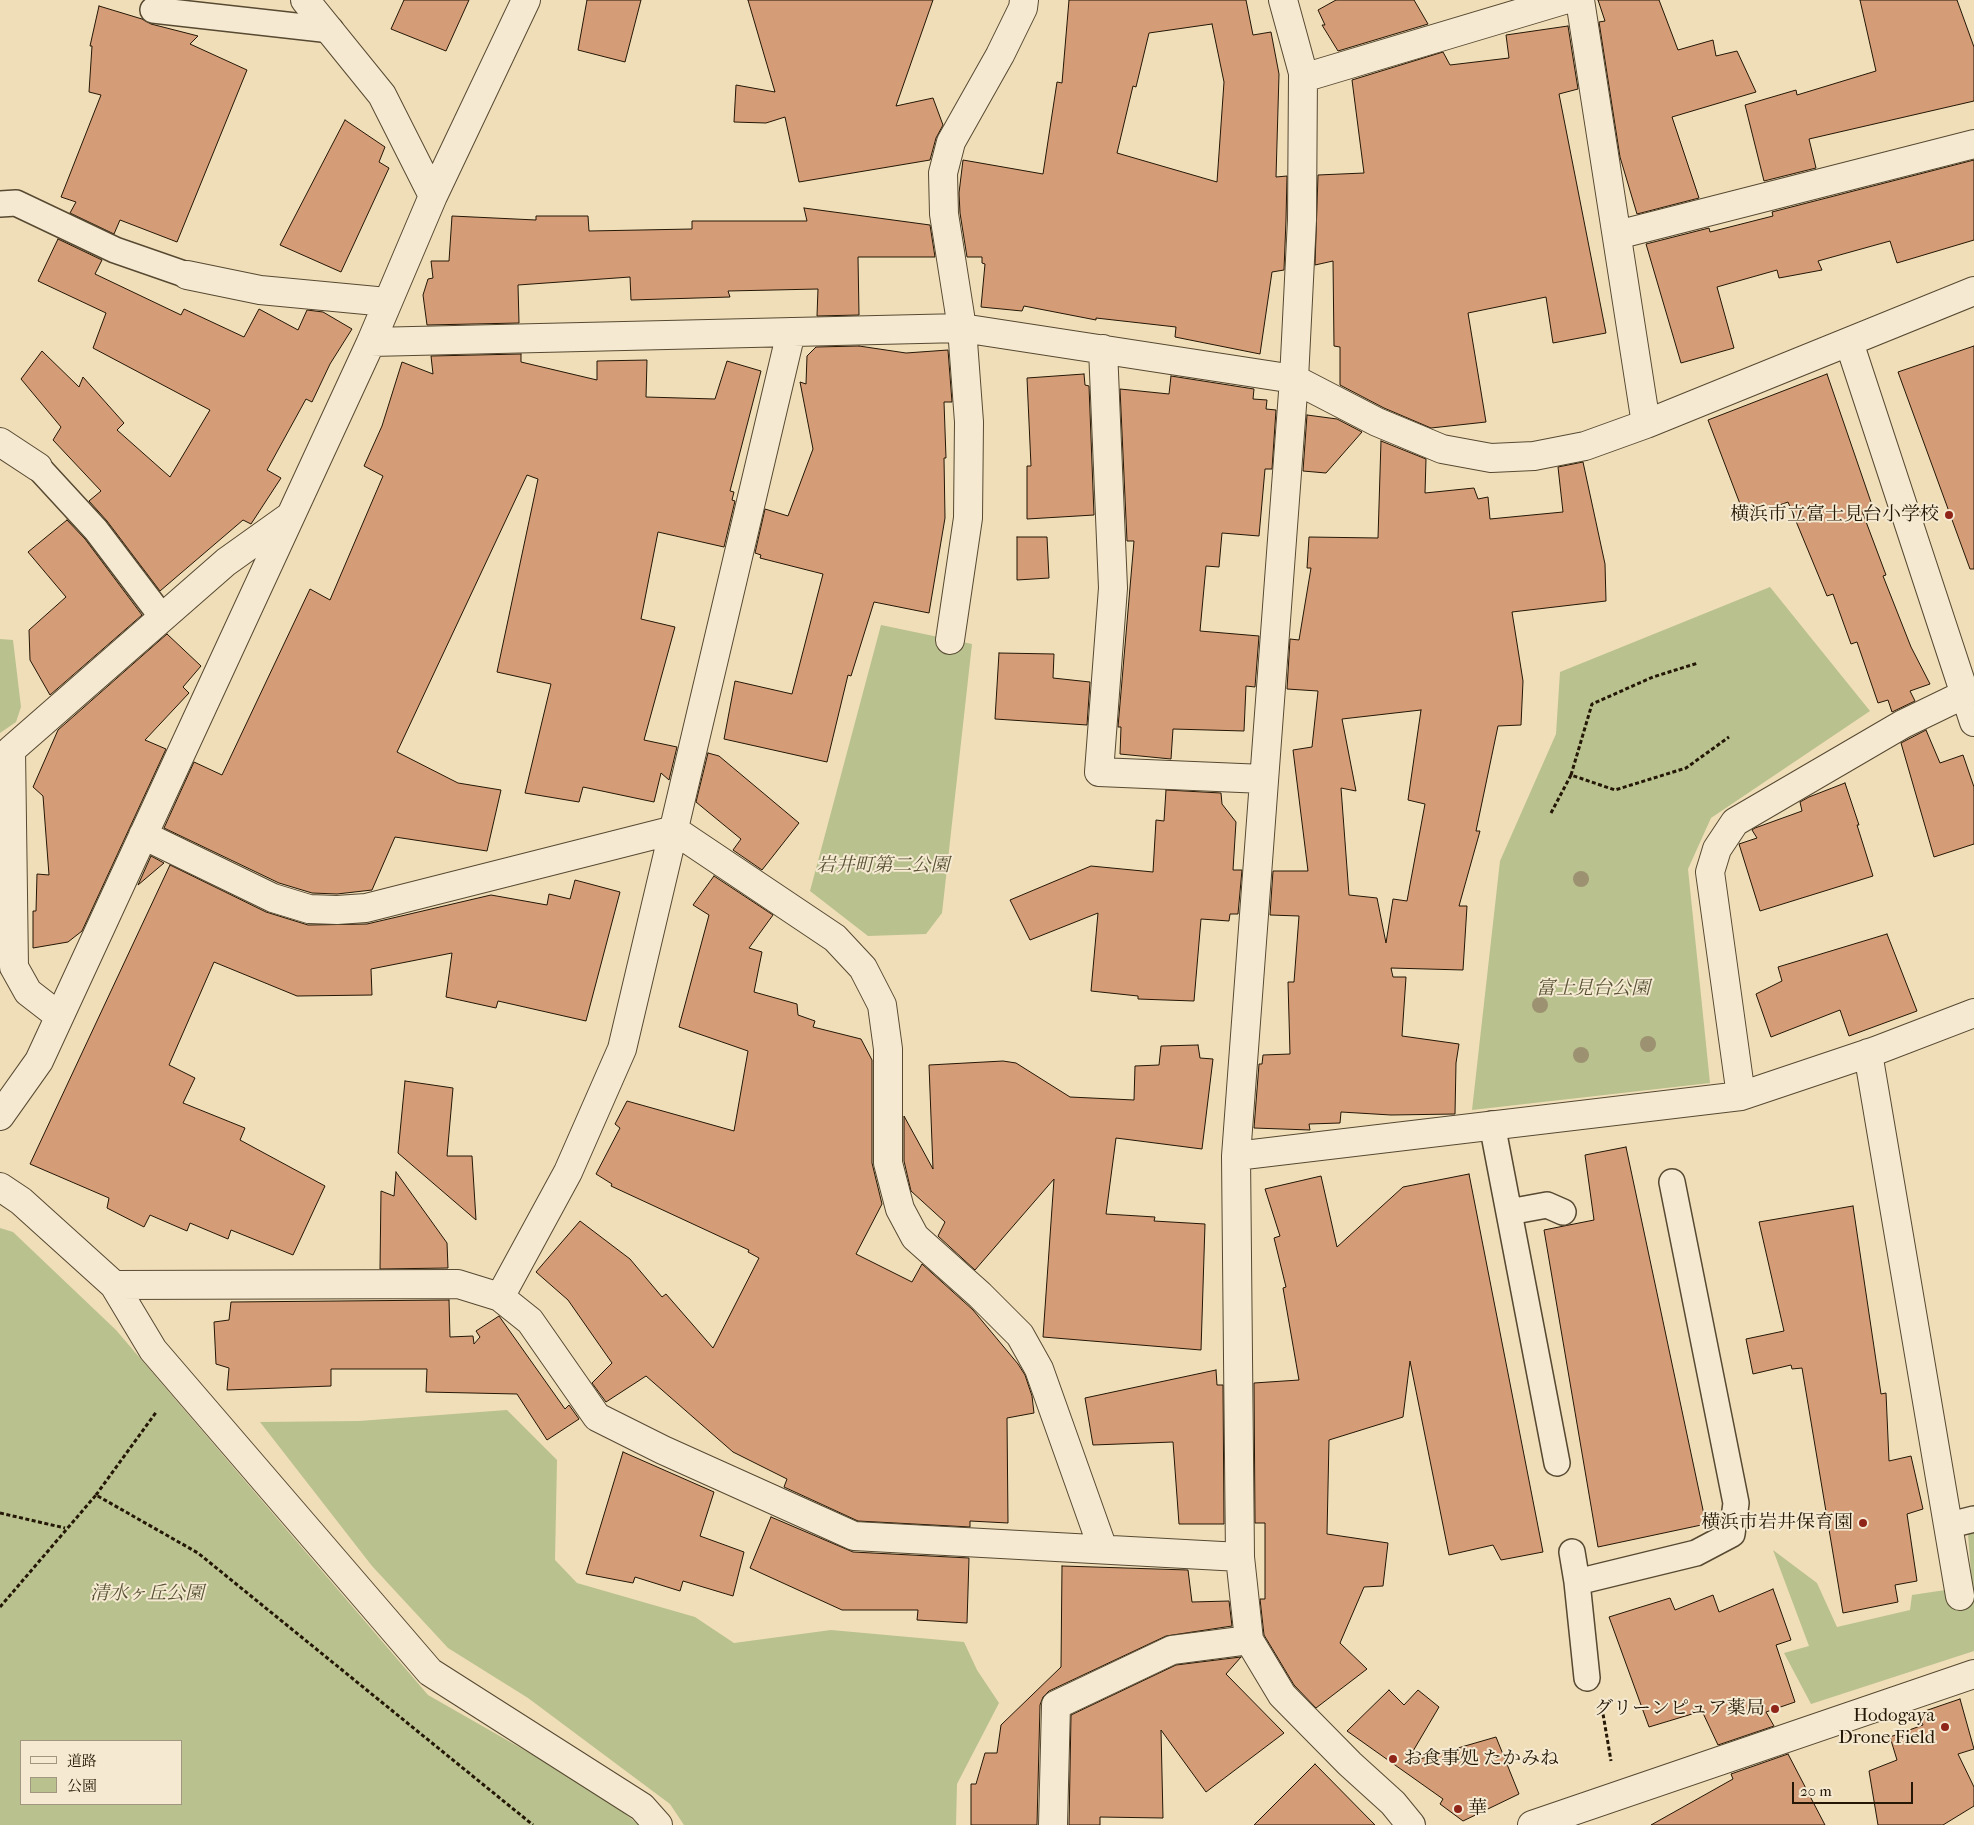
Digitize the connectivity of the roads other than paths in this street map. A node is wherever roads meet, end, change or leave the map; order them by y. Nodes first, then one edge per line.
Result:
1 (305, 0) edge
2 (526, 0) edge
3 (1024, 0) edge
4 (1283, 0) edge
5 (1564, 0) edge
6 (1580, 0) edge
7 (153, 10) dead end
8 (330, 30) junction
9 (1303, 78) junction
10 (1974, 144) edge
11 (433, 196) junction
12 (0, 204) edge
13 (1617, 235) junction
14 (187, 275) joint
15 (1974, 291) edge
16 (388, 302) junction
17 (962, 328) junction
18 (792, 332) junction
19 (371, 342) junction
20 (1849, 342) junction
21 (1103, 349) junction
22 (1294, 379) junction
23 (1646, 424) junction
24 (0, 442) edge
25 (38, 467) joint
26 (290, 516) junction
27 (162, 617) junction
28 (950, 640) dead end
29 (1965, 694) junction
30 (1974, 722) edge
31 (1264, 779) junction
32 (674, 830) junction
33 (143, 834) junction
34 (1974, 1013) edge
35 (59, 1016) junction
36 (1868, 1053) junction
37 (1741, 1096) junction
38 (0, 1116) edge
39 (1492, 1124) junction
40 (1236, 1156) junction
41 (1672, 1182) dead end
42 (0, 1187) edge
43 (1509, 1212) junction
44 (1564, 1212) dead end
45 (114, 1285) junction
46 (500, 1297) junction
47 (1557, 1463) dead end
48 (1962, 1522) edge
49 (1103, 1549) junction
50 (1572, 1552) dead end
51 (1240, 1557) junction
52 (1576, 1582) junction
53 (1960, 1596) dead end
54 (1249, 1640) junction
55 (1974, 1674) edge
56 (1587, 1678) road end
57 (658, 1825) edge
58 (1053, 1825) edge
59 (1412, 1825) edge
60 (1532, 1825) edge

1 - 8 street
2 - 11 street
3 - 17 street
4 - 9 street
5 - 9 street
6 - 13 street
7 - 8 lane
8 - 11 street
9 - 22 street
10 - 13 street
11 - 16 street
12 - 14 lane
13 - 23 street
14 - 16 street
15 - 20 street
16 - 19 street
17 - 18 street
17 - 21 street
17 - 28 street
18 - 19 street
18 - 32 street
19 - 26 street
20 - 23 street
20 - 29 street
21 - 22 street
21 - 31 street
22 - 23 street
22 - 31 street
24 - 25 street
25 - 27 lane
26 - 27 street
26 - 33 street
27 - 35 street
29 - 30 street
29 - 37 street
31 - 40 street
32 - 33 street
32 - 46 street
32 - 49 street
33 - 35 street
34 - 36 street
35 - 38 street
36 - 37 street
36 - 48 street
37 - 39 street
39 - 40 street
39 - 43 lane
40 - 51 street
41 - 52 lane
42 - 45 street
43 - 44 lane
43 - 47 lane
45 - 46 street
45 - 57 street
46 - 49 street
48 - 53 street
49 - 51 street
50 - 52 lane
51 - 54 street
52 - 56 lane
54 - 58 street
54 - 59 street
55 - 60 street

